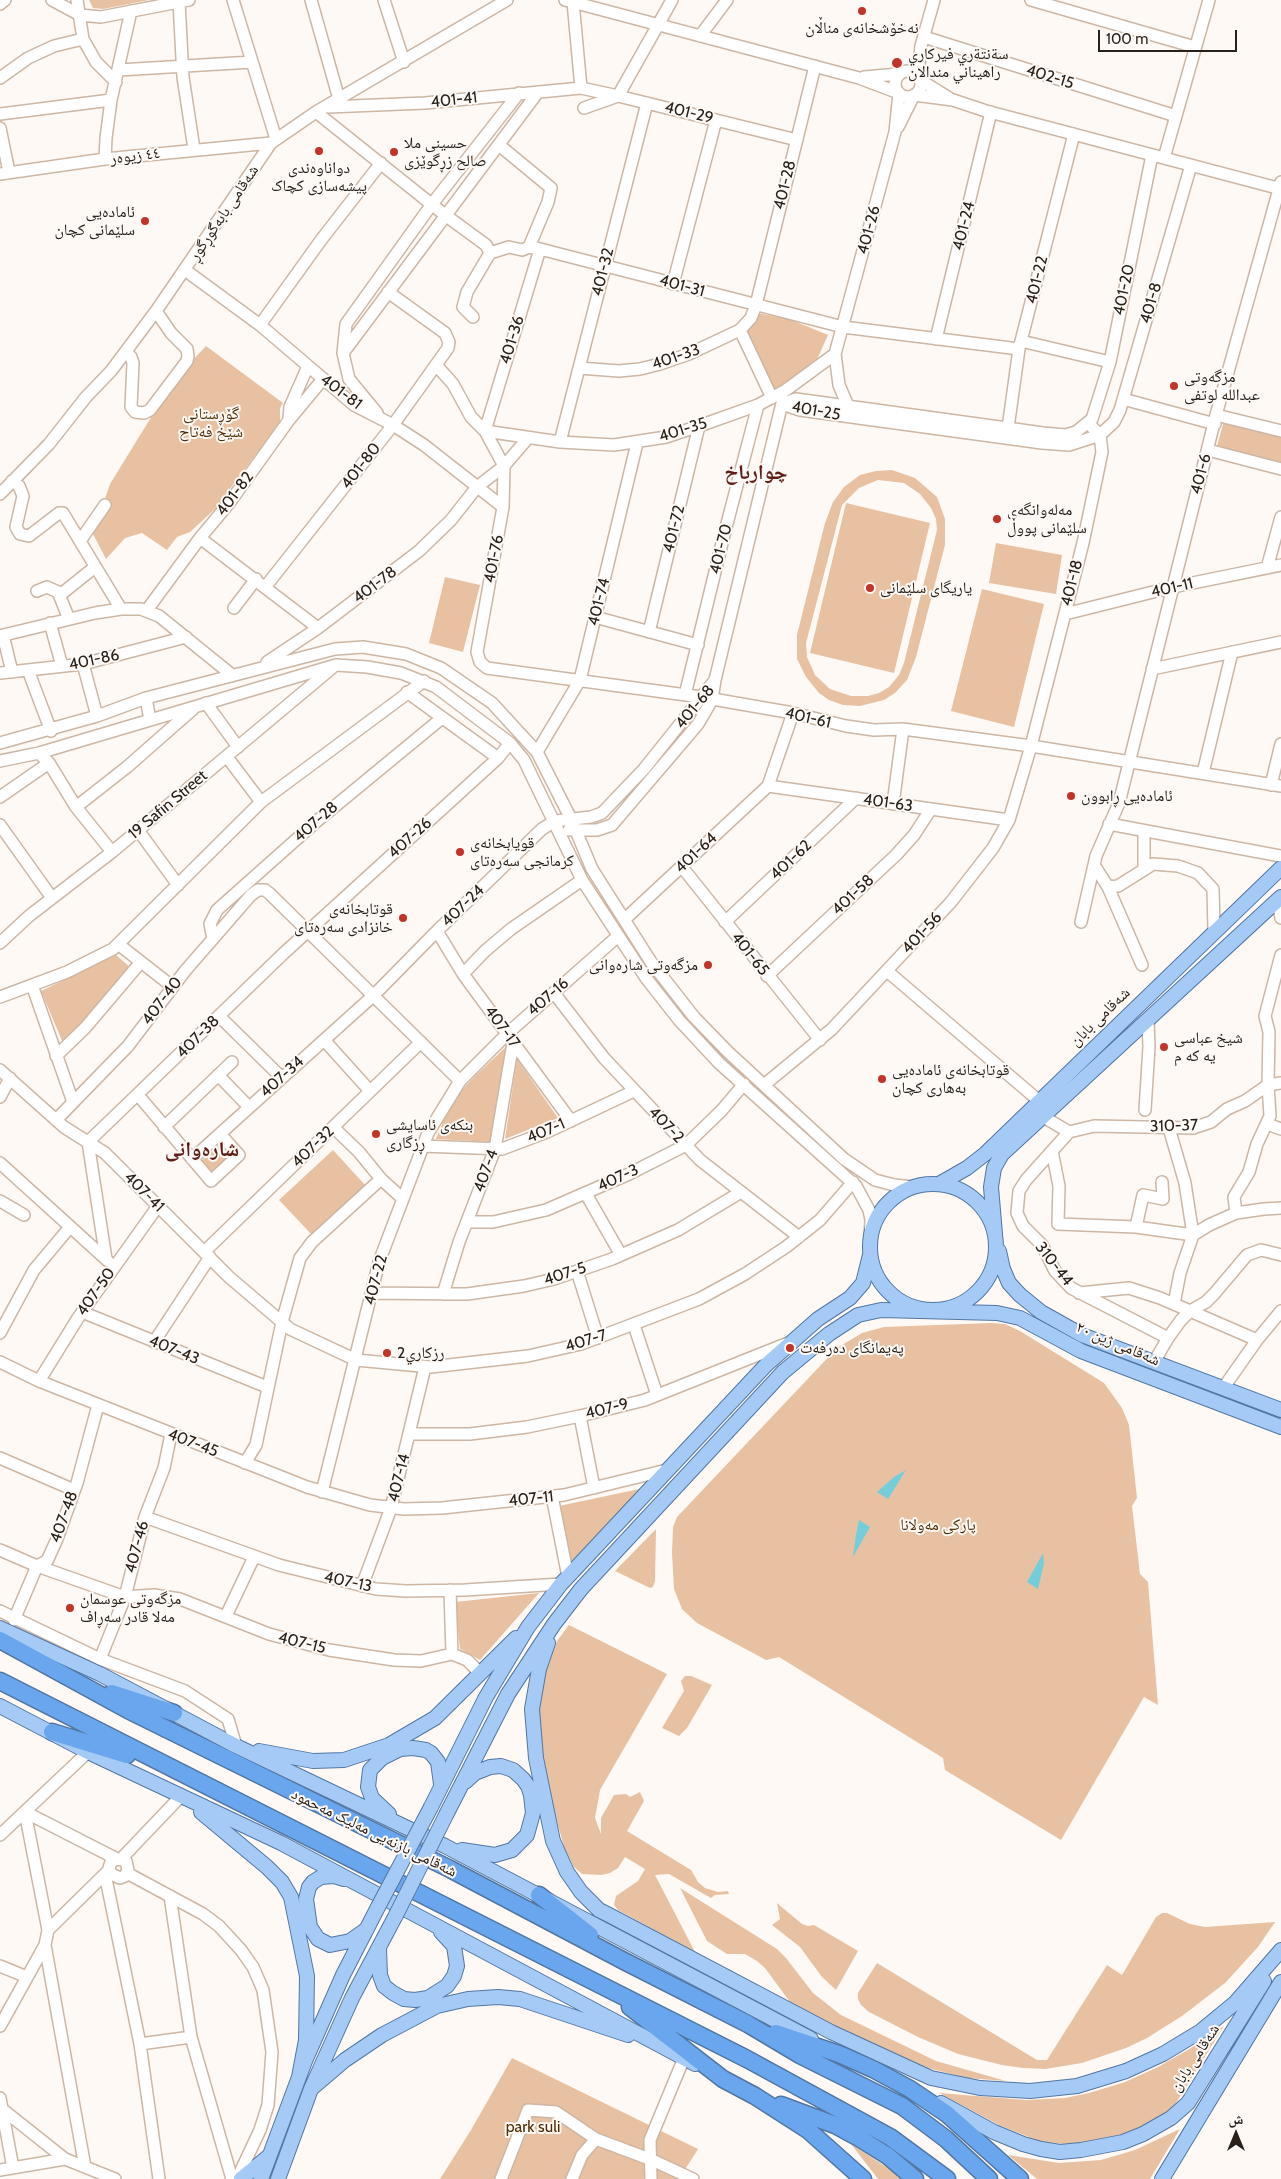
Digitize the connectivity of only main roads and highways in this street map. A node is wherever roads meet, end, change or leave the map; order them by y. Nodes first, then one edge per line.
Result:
1 (1281, 868) edge
2 (1280, 898) edge
3 (939, 1184) junction
4 (996, 1237) junction
5 (870, 1255) junction
6 (938, 1311) junction
7 (1281, 1410) edge
8 (1281, 1427) edge
9 (554, 1624) junction
10 (528, 1627) junction
11 (0, 1628) edge
12 (0, 1640) edge
13 (0, 1682) edge
14 (76, 1682) junction
15 (0, 1706) edge
16 (174, 1713) junction
17 (52, 1732) junction
18 (236, 1746) junction
19 (176, 1771) junction
20 (461, 1786) junction
21 (440, 1787) junction
22 (181, 1796) junction
23 (406, 1827) junction
24 (445, 1846) junction
25 (362, 1885) junction
26 (539, 1895) junction
27 (411, 1911) junction
28 (369, 1927) junction
29 (653, 1938) junction
30 (628, 1942) junction
31 (380, 1943) junction
32 (1281, 1952) edge
33 (624, 1961) junction
34 (1281, 1982) edge
35 (598, 1983) junction
36 (748, 2024) junction
37 (657, 2044) junction
38 (839, 2054) junction
39 (299, 2076) junction
40 (723, 2079) junction
41 (311, 2089) junction
42 (910, 2089) junction
43 (755, 2096) junction
44 (269, 2157) junction
45 (241, 2179) edge
46 (260, 2179) edge
47 (278, 2179) edge
48 (863, 2179) edge
49 (915, 2179) edge
50 (947, 2179) edge
51 (989, 2179) edge
52 (1020, 2179) edge
53 (1162, 2179) edge

1 - 3 main road, شەقامی بابان
2 - 4 main road, شەقامی بابان
3 - 4 main road
3 - 5 main road
4 - 6 main road
4 - 7 main road, شەقامی ژین ٢٠
5 - 6 main road
5 - 10 main road
6 - 8 main road, شەقامی ژین ٢٠
6 - 9 main road
9 - 20 main road
9 - 29 main road
10 - 18 main road
10 - 21 main road
11 - 16 main road
12 - 14 highway, شەقامی بازنەیی مەلیک مەحمود
13 - 19 highway, شەقامی بازنەیی مەلیک مەحمود
14 - 16 highway
14 - 33 highway, شەقامی بازنەیی مەلیک مەحمود
15 - 17 main road
16 - 18 main road
17 - 19 highway
17 - 22 main road
18 - 23 main road
19 - 35 highway, شەقامی بازنەیی مەلیک مەحمود
20 - 24 main road
20 - 31 main road, bridge
21 - 23 main road
21 - 28 main road, bridge
22 - 25 main road
22 - 39 main road
23 - 24 main road
24 - 26 main road
25 - 27 main road
25 - 28 main road
26 - 30 main road
26 - 33 highway
27 - 31 main road
27 - 37 main road
28 - 39 main road
29 - 30 main road
29 - 32 main road
30 - 38 main road
31 - 41 main road
32 - 42 main road, شەقامی بابان
33 - 36 highway, شەقامی بازنەیی مەلیک مەحمود
34 - 53 main road
35 - 40 highway
35 - 50 highway
36 - 38 highway
36 - 51 highway
37 - 40 main road
37 - 41 main road
38 - 42 highway
39 - 44 main road
40 - 43 highway
41 - 47 main road
42 - 52 highway
43 - 48 highway
43 - 49 highway
44 - 45 main road
44 - 46 main road

